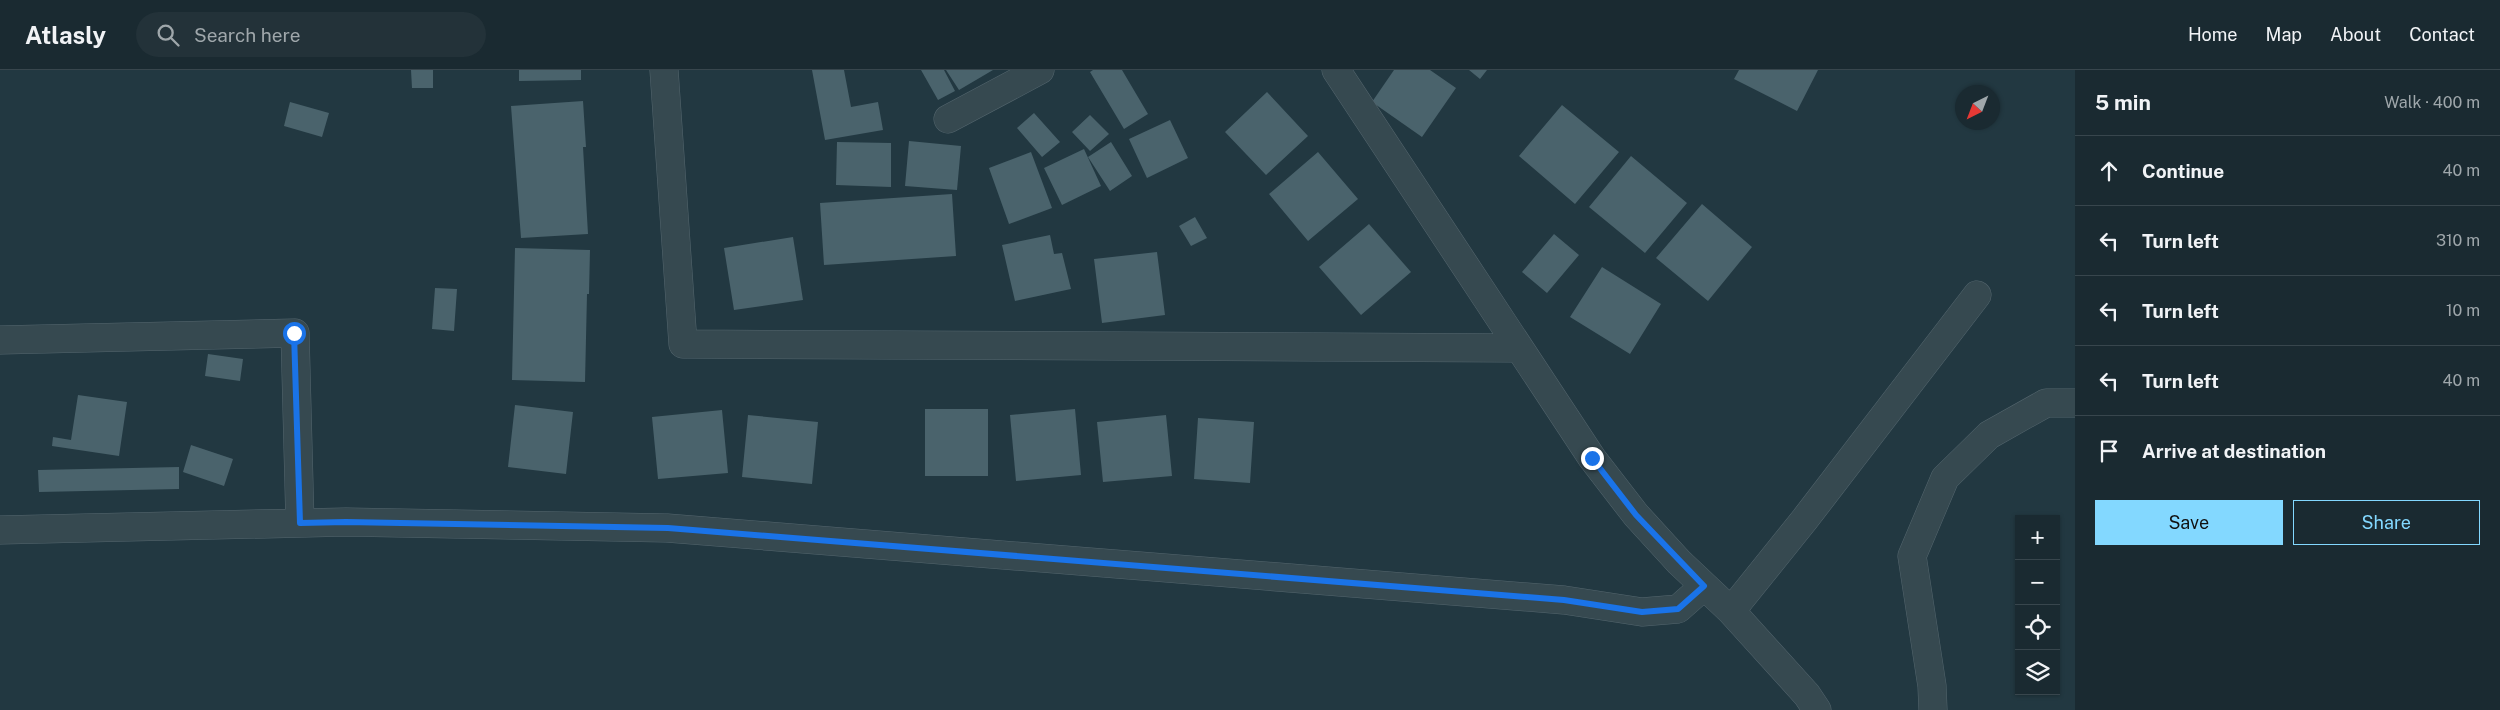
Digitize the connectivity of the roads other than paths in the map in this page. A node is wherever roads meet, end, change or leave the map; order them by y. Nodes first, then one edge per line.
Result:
1 (664, 70) edge
2 (1040, 70) edge
3 (1347, 74) edge
4 (948, 119) dead end
5 (1977, 295) dead end
6 (0, 340) edge
7 (1518, 348) junction
8 (2075, 403) edge
9 (300, 523) junction
10 (0, 530) edge
11 (1704, 586) junction
12 (1731, 611) junction
13 (1818, 710) edge
14 (1933, 710) edge

1 - 7 street
2 - 4 street
3 - 7 street
5 - 12 street
6 - 9 street
7 - 11 street
8 - 14 street
9 - 10 street
9 - 11 street
11 - 12 street
12 - 13 street

